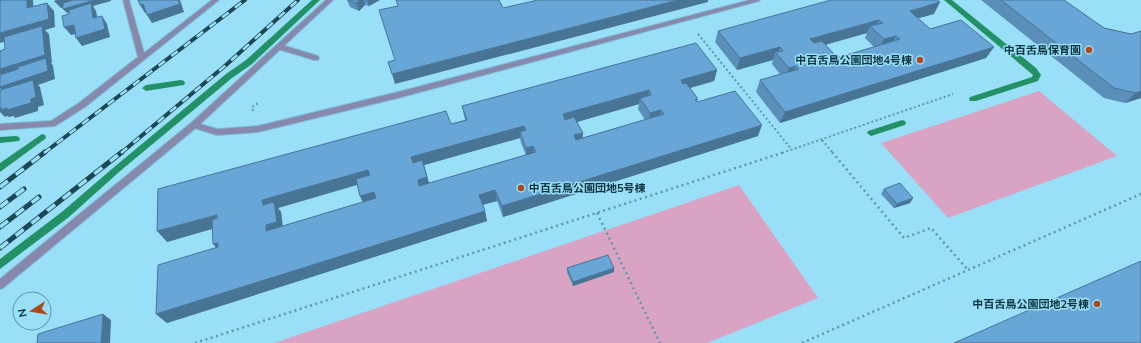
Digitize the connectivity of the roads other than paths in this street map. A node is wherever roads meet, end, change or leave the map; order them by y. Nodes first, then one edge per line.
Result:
1 (126, 0) edge
2 (216, 0) edge
3 (330, 0) edge
4 (757, 0) edge
5 (280, 47) junction
6 (142, 58) junction
7 (316, 58) dead end
8 (194, 125) junction
9 (0, 127) edge
10 (0, 285) edge

1 - 6 street
2 - 6 street
3 - 5 street
4 - 8 street
5 - 7 street
5 - 8 street
6 - 9 street
8 - 10 street

